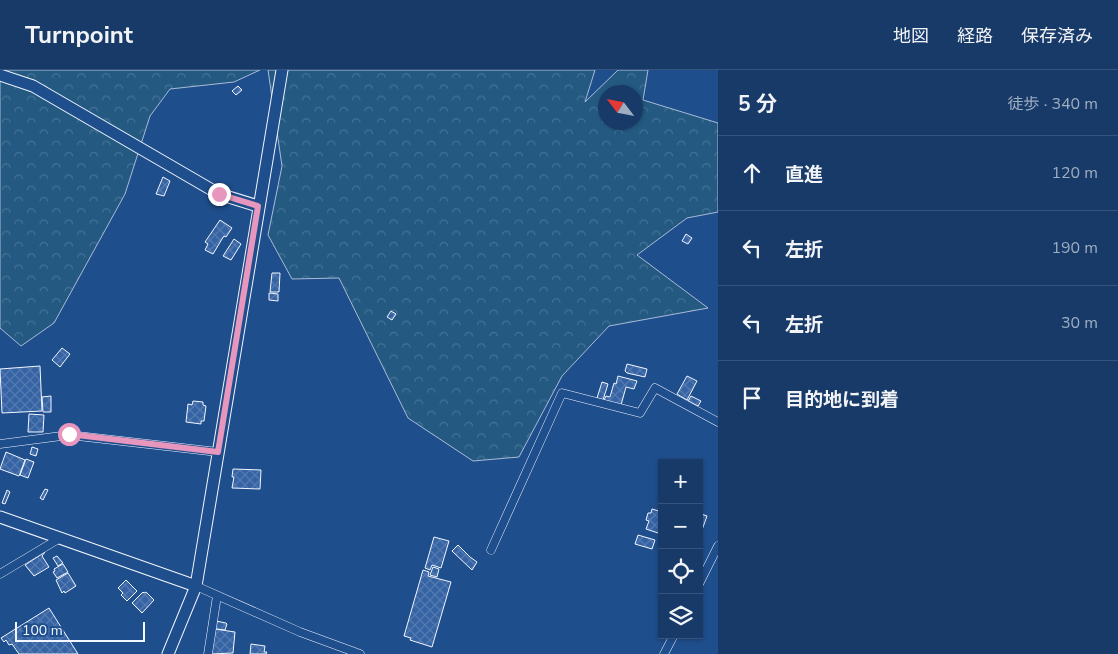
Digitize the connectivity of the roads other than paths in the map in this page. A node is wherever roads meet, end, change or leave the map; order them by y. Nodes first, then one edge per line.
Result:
1 (282, 70) edge
2 (0, 75) edge
3 (258, 206) junction
4 (718, 422) edge
5 (0, 444) edge
6 (218, 452) junction
7 (0, 517) edge
8 (60, 538) junction
9 (718, 546) edge
10 (491, 550) dead end
11 (0, 574) edge
12 (703, 576) edge
13 (196, 586) junction
14 (217, 596) junction
15 (672, 639) edge
16 (168, 654) edge
17 (208, 654) edge
18 (360, 654) edge
19 (664, 654) edge

1 - 3 street
2 - 3 street
3 - 6 street
4 - 10 street
5 - 6 street
6 - 13 street
7 - 8 street
8 - 11 street
8 - 13 street
9 - 12 street
13 - 14 street
13 - 16 street
14 - 17 street
14 - 18 street
15 - 19 street

